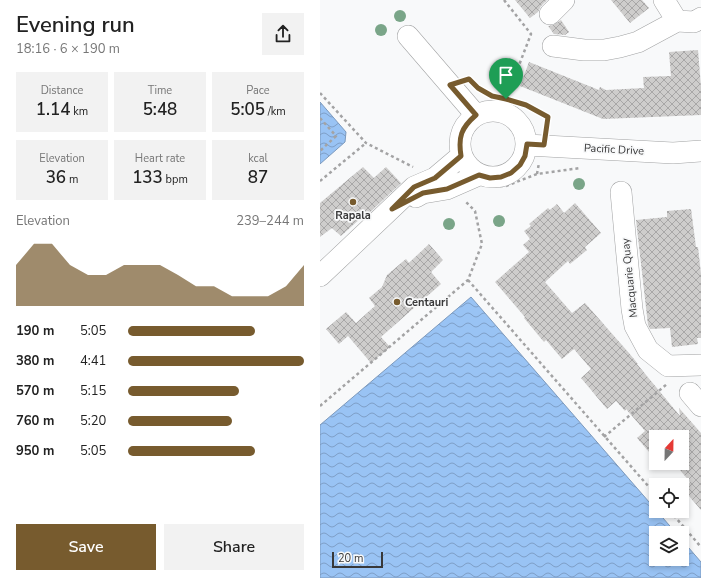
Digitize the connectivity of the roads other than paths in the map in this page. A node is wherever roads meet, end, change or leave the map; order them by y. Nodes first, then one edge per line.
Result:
1 (664, 0) edge
2 (701, 18) edge
3 (677, 21) junction
4 (408, 36) dead end
5 (553, 46) dead end
6 (476, 115) junction
7 (535, 145) junction
8 (701, 151) edge
9 (461, 156) junction
10 (485, 180) junction
11 (621, 192) dead end
12 (392, 209) junction
13 (320, 276) edge
14 (701, 365) edge

1 - 3 street
2 - 3 street
3 - 5 street
4 - 6 street
6 - 7 street
6 - 9 street
7 - 8 street, Pacific Drive
7 - 10 street
9 - 10 street
9 - 12 street
10 - 12 street
11 - 14 street, Macquarie Quay
12 - 13 street

